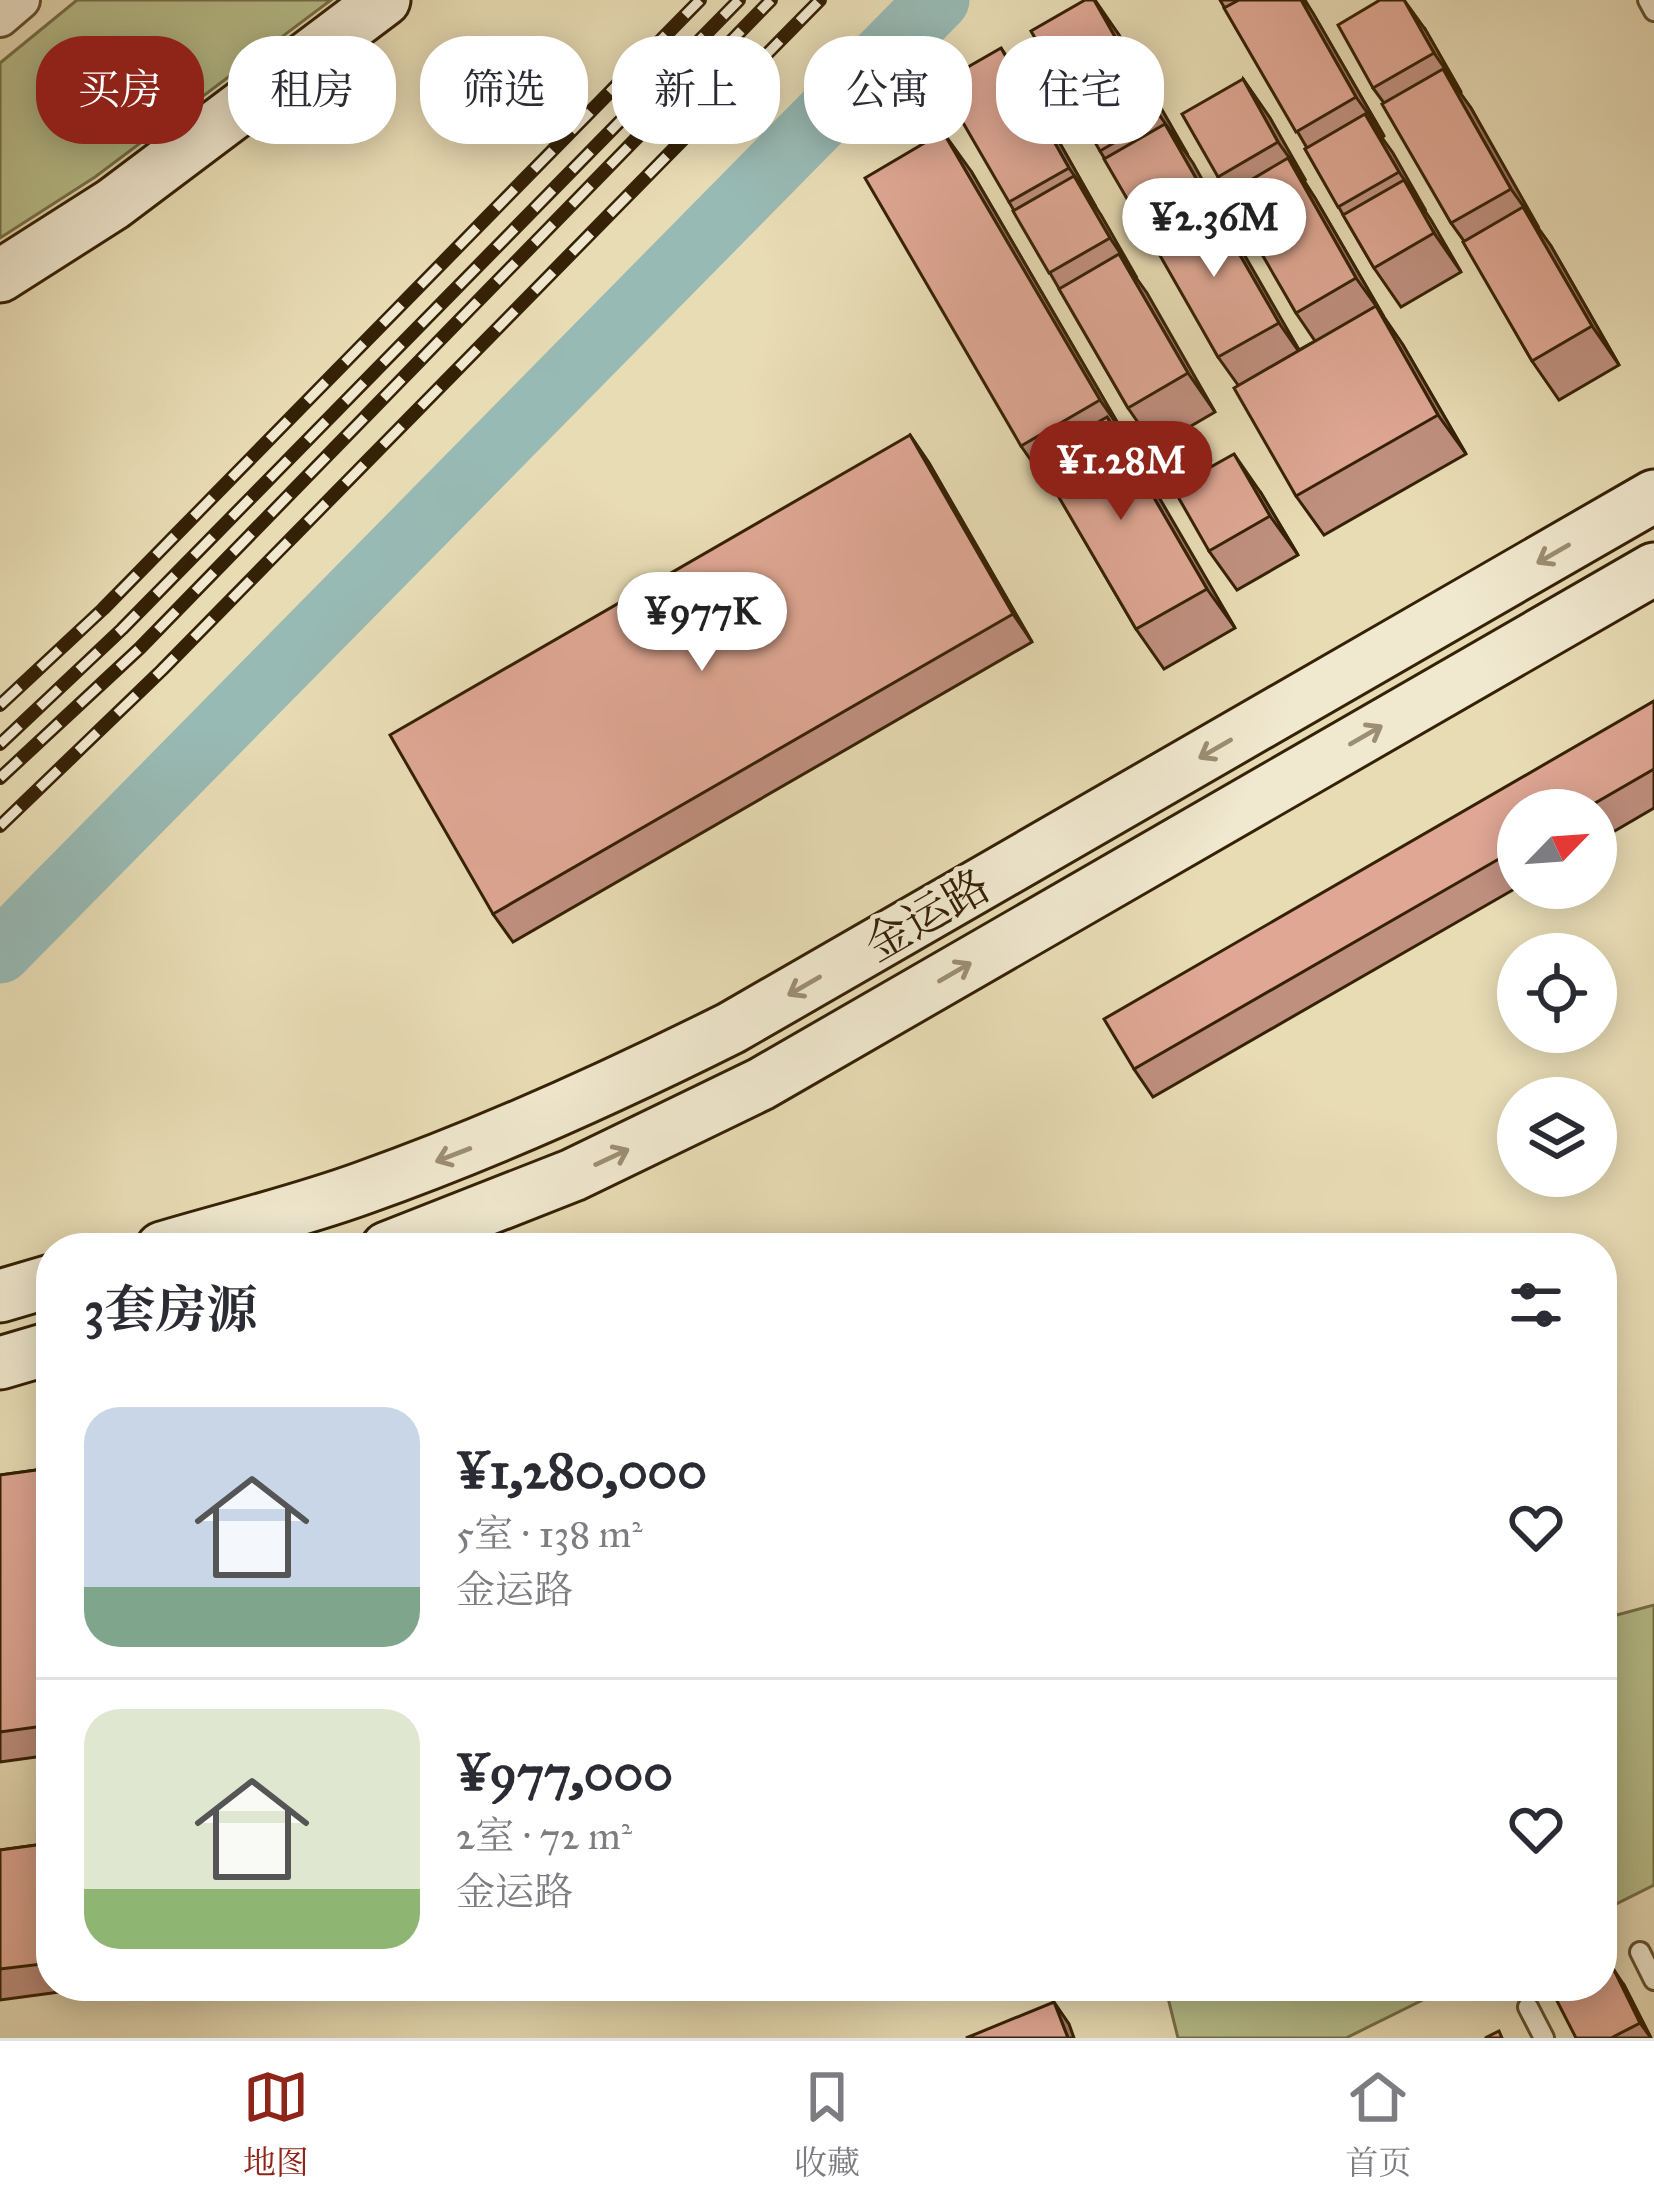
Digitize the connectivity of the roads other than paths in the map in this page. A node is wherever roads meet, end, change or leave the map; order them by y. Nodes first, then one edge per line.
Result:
1 (21, 0) edge
2 (384, 0) edge
3 (1649, 0) edge
4 (1654, 11) edge
5 (0, 18) edge
6 (0, 276) edge
7 (1654, 496) edge
8 (1654, 569) edge
9 (212, 1233) edge
10 (428, 1233) edge
11 (36, 1285) edge
12 (0, 1296) edge
13 (36, 1352) edge
14 (0, 1363) edge
15 (1640, 1952) dead end
16 (1654, 1981) edge
17 (1528, 2007) dead end
18 (1544, 2038) edge

1 - 5 street
2 - 6 main road
3 - 4 lane
7 -> 9 main road, 金运路
10 -> 8 main road, 金运路
11 - 12 main road
13 - 14 main road
15 - 16 lane
17 - 18 lane

